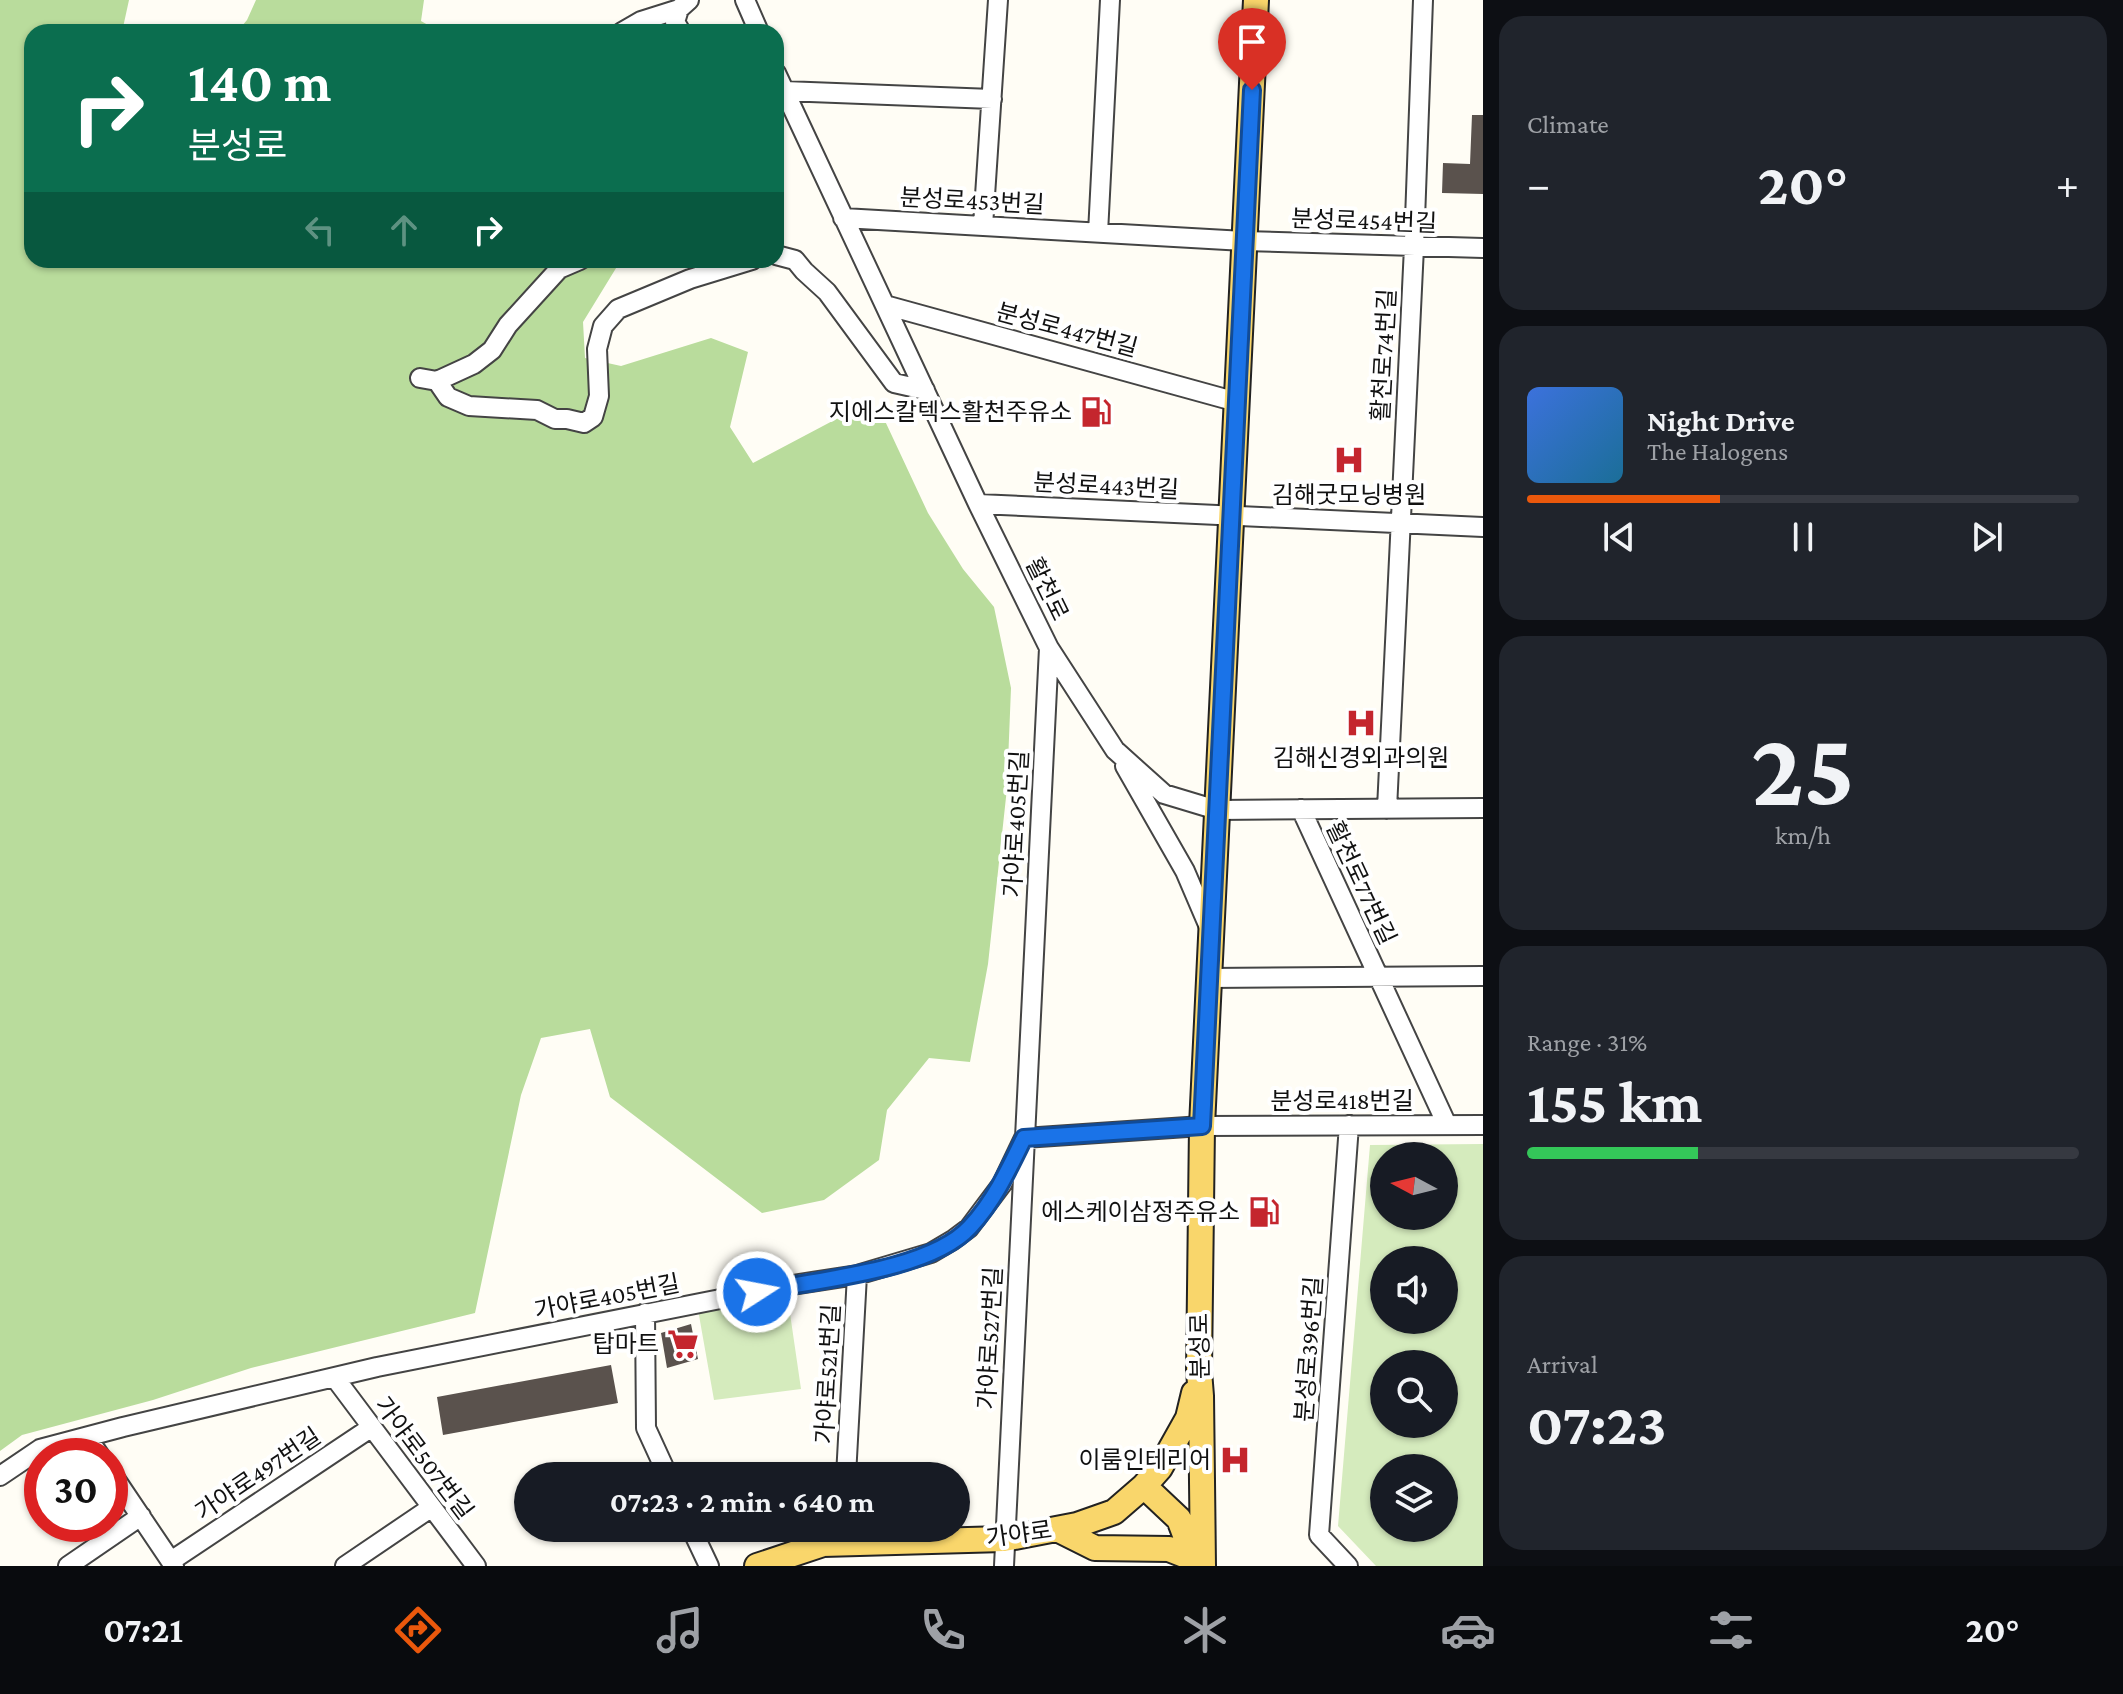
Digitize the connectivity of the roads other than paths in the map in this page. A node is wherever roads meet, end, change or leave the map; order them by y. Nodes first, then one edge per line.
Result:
1 (745, 0) edge
2 (998, 0) edge
3 (1110, 0) edge
4 (1256, 0) edge
5 (1423, 0) edge
6 (684, 4) edge
7 (636, 24) edge
8 (676, 24) edge
9 (756, 24) edge
10 (784, 91) joint
11 (992, 99) junction
12 (843, 218) junction
13 (983, 226) junction
14 (1098, 233) junction
15 (1244, 241) junction
16 (1414, 247) junction
17 (1483, 248) edge
18 (784, 257) edge
19 (561, 268) edge
20 (726, 268) edge
21 (885, 305) junction
22 (925, 390) junction
23 (1237, 402) junction
24 (978, 504) junction
25 (1231, 517) junction
26 (1400, 523) junction
27 (1483, 527) edge
28 (1049, 648) junction
29 (1115, 750) junction
30 (1483, 808) edge
31 (1301, 809) junction
32 (1387, 809) junction
33 (1217, 810) junction
34 (1211, 933) junction
35 (1483, 976) edge
36 (1379, 977) junction
37 (1209, 978) junction
38 (1349, 1125) junction
39 (1447, 1125) junction
40 (1483, 1125) edge
41 (1202, 1126) junction
42 (1024, 1138) junction
43 (857, 1275) junction
44 (645, 1313) junction
45 (1199, 1371) junction
46 (335, 1378) junction
47 (372, 1427) junction
48 (87, 1437) joint
49 (662, 1462) edge
50 (847, 1462) edge
51 (0, 1476) edge
52 (1144, 1486) junction
53 (128, 1497) edge
54 (432, 1507) junction
55 (141, 1516) junction
56 (1057, 1529) junction
57 (970, 1538) edge
58 (1004, 1539) junction
59 (698, 1542) edge
60 (827, 1542) edge
61 (172, 1563) edge
62 (1198, 1564) edge
63 (68, 1566) edge
64 (345, 1566) edge
65 (476, 1566) edge
66 (709, 1566) edge
67 (757, 1566) edge
68 (1004, 1566) edge
69 (1348, 1566) edge

1 - 9 street
2 - 11 street
3 - 14 street
4 - 15 main road, 분성로
5 - 16 street, 활천로74번길
6 - 7 street
6 - 8 street
10 - 11 street
10 - 12 street, 활천로
11 - 13 street
12 - 13 street, 분성로453번길
12 - 21 street, 활천로
13 - 14 street, 분성로453번길
14 - 15 street, 분성로453번길
15 - 16 street, 분성로454번길
15 - 23 main road, 분성로
16 - 17 street, 분성로454번길
16 - 26 street, 활천로74번길
18 - 22 street
19 - 20 street
21 - 22 street, 활천로
21 - 23 street, 분성로447번길
22 - 24 street, 활천로
23 - 25 main road, 분성로
24 - 25 street, 분성로443번길
24 - 28 street, 활천로
25 - 26 street, 분성로443번길
25 - 33 main road, 분성로
26 - 27 street, 분성로443번길
26 - 32 street, 활천로74번길
28 - 29 street, 활천로
28 - 42 street, 가야로405번길
29 - 33 street, 활천로
29 - 34 street
30 - 32 street, 활천로
31 - 32 street, 활천로
31 - 33 street, 활천로
31 - 36 street, 활천로77번길
33 - 34 main road, 분성로
34 - 37 main road, 분성로
35 - 36 street
36 - 37 street, 활천로77번길
36 - 39 street, 활천로77번길
37 - 41 main road, 분성로
38 - 39 street, 분성로418번길
38 - 41 street, 분성로418번길
38 - 69 street, 분성로396번길
39 - 40 street, 분성로418번길
41 - 42 street
41 - 45 main road, 분성로
42 - 43 street, 가야로405번길
42 - 58 street, 가야로527번길
43 - 44 street, 가야로405번길
43 - 50 street, 가야로521번길
44 - 46 street, 가야로405번길
44 - 49 street
45 - 52 main road, 가야로
45 - 62 main road, 분성로
46 - 47 street, 가야로507번길
46 - 48 street, 가야로405번길
47 - 54 street, 가야로507번길
47 - 61 street, 가야로497번길
48 - 51 street, 가야로405번길
52 - 56 main road, 가야로
52 - 62 main road
53 - 55 street, 가야로497번길
54 - 64 street
54 - 65 street, 가야로507번길
55 - 61 street, 가야로497번길
55 - 63 street
56 - 58 main road, 가야로
56 - 62 main road
57 - 58 main road, 가야로
58 - 68 street, 가야로527번길
59 - 66 street
60 - 67 main road, 가야로

